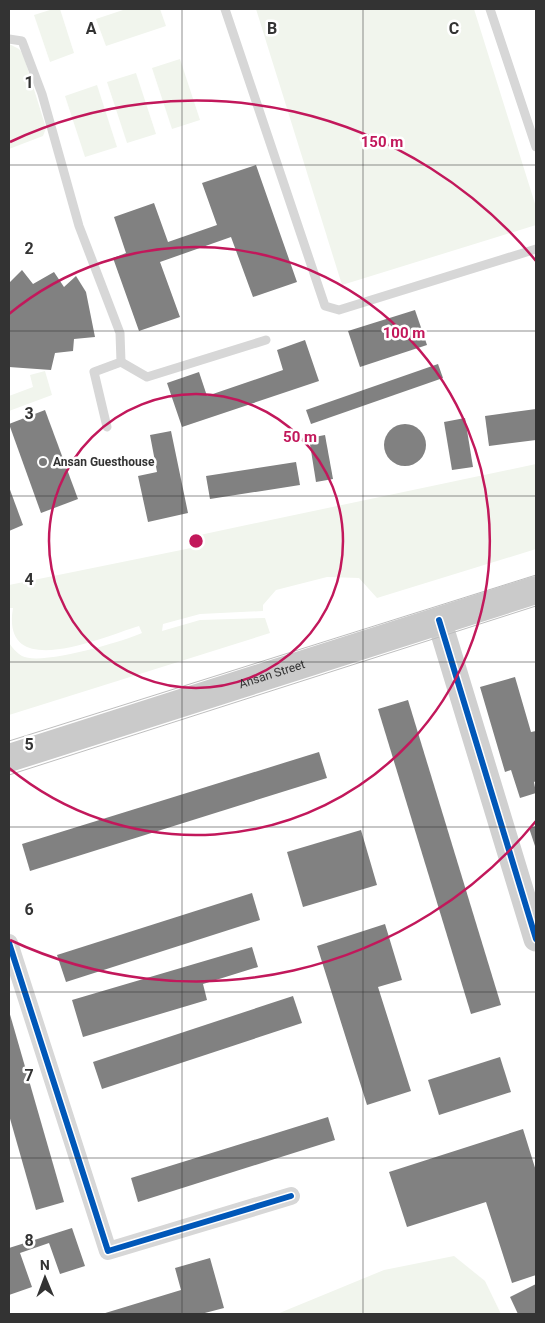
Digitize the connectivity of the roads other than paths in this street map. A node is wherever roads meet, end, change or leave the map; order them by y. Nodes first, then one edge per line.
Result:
1 (225, 9) edge
2 (490, 9) edge
3 (9, 39) edge
4 (536, 147) edge
5 (536, 249) edge
6 (266, 340) dead end
7 (121, 362) junction
8 (107, 427) dead end
9 (536, 590) edge
10 (439, 620) junction
11 (9, 758) edge
12 (536, 939) edge
13 (9, 943) edge
14 (291, 1196) dead end

1 - 5 lane
2 - 4 lane
3 - 7 lane
6 - 7 lane
7 - 8 lane
9 - 10 main road, Ansan Street
10 - 11 main road, Ansan Street
10 - 12 street
13 - 14 street

